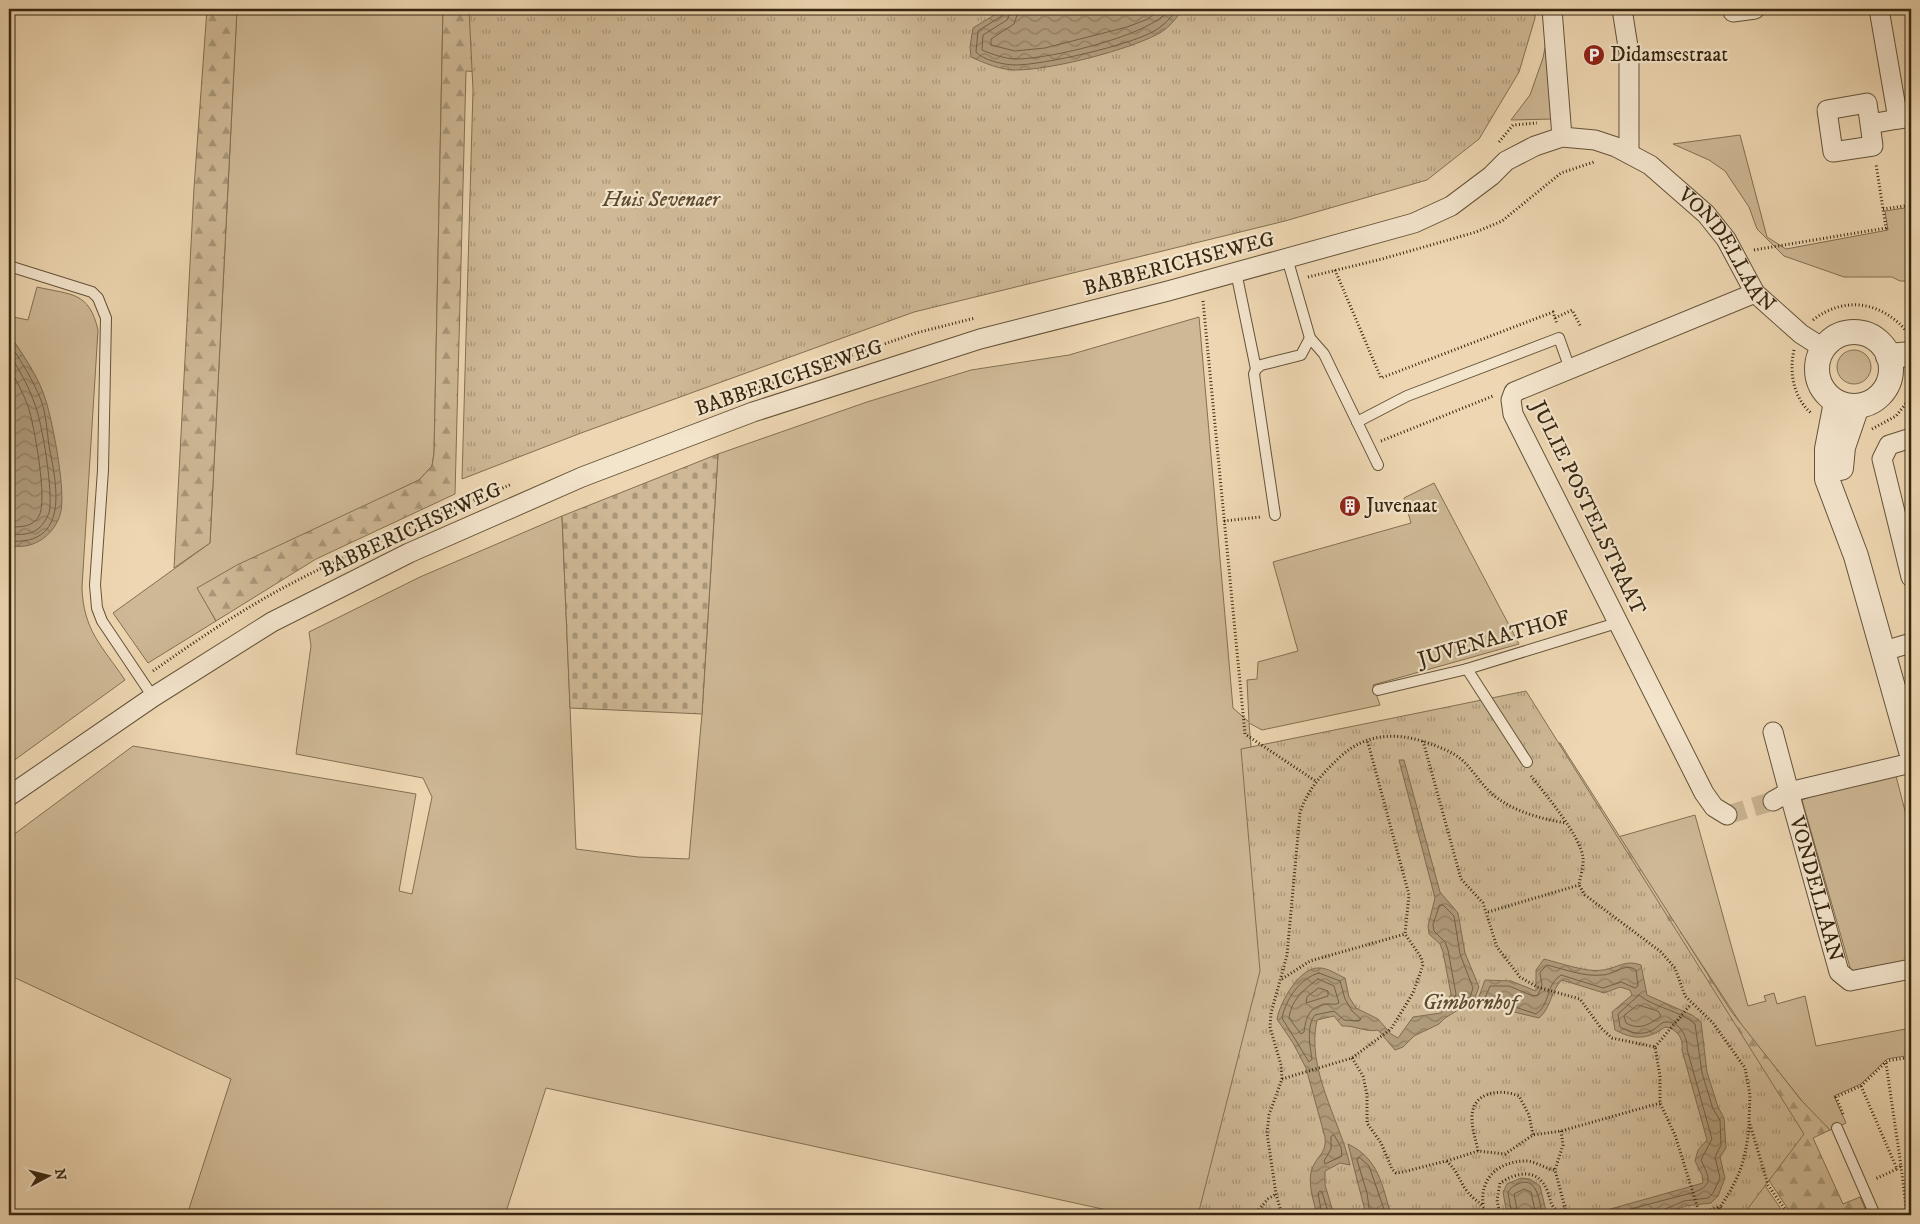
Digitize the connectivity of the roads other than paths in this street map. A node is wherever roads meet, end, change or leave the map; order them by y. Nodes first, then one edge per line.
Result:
1 (1552, 9) edge
2 (1622, 9) edge
3 (1755, 9) edge
4 (1879, 9) edge
5 (1733, 12) dead end
6 (1904, 118) edge
7 (1870, 124) junction
8 (1562, 137) junction
9 (1629, 153) junction
10 (1287, 258) junction
11 (9, 266) edge
12 (1236, 272) junction
13 (1755, 293) junction
14 (1310, 338) junction
15 (1823, 348) junction
16 (1900, 365) edge
17 (1256, 369) junction
18 (1570, 369) junction
19 (1846, 404) junction
20 (1357, 422) junction
21 (1911, 438) edge
22 (1378, 465) dead end
23 (1275, 515) road end
24 (1911, 577) edge
25 (1620, 622) junction
26 (1911, 643) edge
27 (1884, 651) junction
28 (1467, 669) junction
29 (1378, 690) dead end
30 (153, 697) junction
31 (1773, 732) dead end
32 (1911, 751) edge
33 (1527, 762) road end
34 (1911, 763) edge
35 (9, 796) edge
36 (1781, 796) junction
37 (1727, 816) dead end
38 (1911, 969) edge
39 (1838, 1128) road end
40 (1875, 1215) edge

1 - 8 street
2 - 9 street
3 - 5 street
4 - 6 street
6 - 7 street
7 - 7 street
8 - 9 street, BABBERICHSEWEG
8 - 10 street, BABBERICHSEWEG
9 - 13 street, VONDELLAAN
10 - 12 street, BABBERICHSEWEG
10 - 14 lane
11 - 30 lane
12 - 17 lane
12 - 30 street, BABBERICHSEWEG
13 - 15 street, VONDELLAAN
13 - 18 street, JULIE POSTELSTRAAT
14 - 17 lane
14 - 20 lane
15 - 16 street
15 - 19 street
16 - 19 street
17 - 23 lane
18 - 20 lane
18 - 25 street, JULIE POSTELSTRAAT
19 - 27 street
20 - 22 lane
21 - 24 street
25 - 28 lane, JUVENAATHOF
25 - 37 street, JULIE POSTELSTRAAT
26 - 27 street
27 - 32 street
28 - 29 lane, JUVENAATHOF
28 - 33 lane
30 - 35 street, BABBERICHSEWEG
31 - 36 street, VONDELLAAN
34 - 36 street, VONDELLAAN
36 - 38 street, VONDELLAAN
39 - 40 lane

